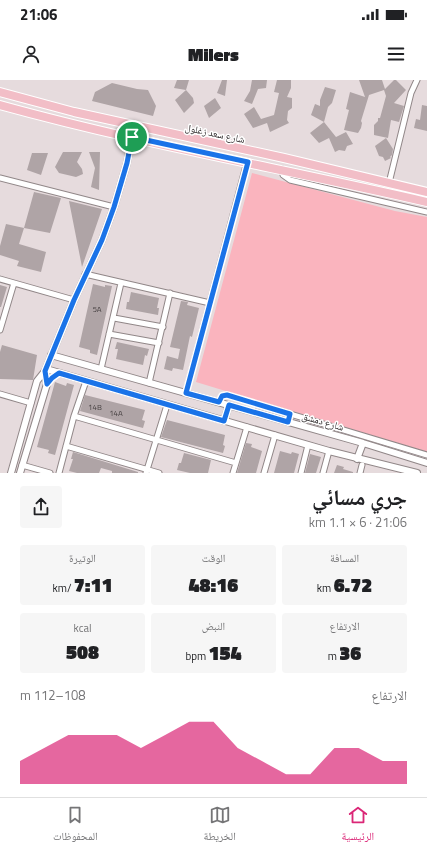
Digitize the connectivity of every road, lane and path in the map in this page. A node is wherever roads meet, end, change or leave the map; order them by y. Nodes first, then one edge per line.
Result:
1 (417, 80) edge
2 (0, 92) edge
3 (0, 105) edge
4 (132, 137) junction
5 (248, 162) junction
6 (282, 169) junction
7 (0, 178) edge
8 (389, 183) junction
9 (427, 192) edge
10 (427, 202) edge
11 (114, 207) junction
12 (427, 212) edge
13 (85, 274) junction
14 (0, 279) edge
15 (14, 283) junction
16 (121, 283) junction
17 (170, 294) junction
18 (74, 300) junction
19 (210, 303) junction
20 (114, 318) junction
21 (163, 327) junction
22 (0, 330) edge
23 (109, 334) junction
24 (159, 343) junction
25 (51, 355) junction
26 (101, 369) junction
27 (46, 370) junction
28 (59, 373) junction
29 (86, 381) junction
30 (150, 383) junction
31 (47, 384) junction
32 (186, 393) junction
33 (0, 394) edge
34 (219, 402) junction
35 (31, 403) junction
36 (167, 405) junction
37 (229, 405) junction
38 (290, 414) junction
39 (74, 416) junction
40 (224, 421) junction
41 (288, 422) junction
42 (24, 425) junction
43 (247, 427) junction
44 (33, 428) junction
45 (275, 435) junction
46 (156, 440) junction
47 (363, 443) junction
48 (308, 445) junction
49 (66, 446) junction
50 (329, 451) junction
51 (427, 455) edge
52 (357, 459) junction
53 (236, 463) junction
54 (427, 463) edge
55 (362, 466) dead end
56 (21, 470) edge
57 (146, 471) edge
58 (10, 473) edge
59 (50, 473) edge
60 (59, 473) edge
61 (159, 473) edge
62 (233, 473) edge
63 (264, 473) edge
64 (301, 473) edge
65 (324, 473) edge
66 (360, 473) edge
67 (417, 473) edge

1 - 8 street
2 - 8 main road, شارع سعد زغلول
3 - 4 main road
4 - 5 main road
4 - 11 street
5 - 6 main road
5 - 19 street
6 - 10 main road
6 - 12 street
7 - 11 street
8 - 9 main road, شارع سعد زغلول
11 - 13 street
13 - 16 street
13 - 18 street
14 - 15 street
15 - 18 street
15 - 22 street
16 - 17 street
16 - 20 street
17 - 19 street
17 - 21 street
18 - 25 street
19 - 32 street
20 - 21 street
20 - 23 street
21 - 24 street
23 - 24 street
23 - 26 street
24 - 30 street
25 - 26 street, شارع دمشق
25 - 27 street
26 - 30 street, شارع دمشق
27 - 28 street
27 - 31 street
27 - 35 street
28 - 29 street
28 - 31 street
29 - 36 street
29 - 39 street
30 - 32 street, شارع دمشق
31 - 44 street
32 - 34 street, شارع دمشق
33 - 35 street
34 - 37 street, شارع دمشق
34 - 38 street
35 - 42 street
36 - 40 street
36 - 46 street
37 - 40 street
37 - 41 street, شارع دمشق
38 - 41 street
38 - 51 street
39 - 46 street
39 - 49 street
40 - 43 street
41 - 47 street, شارع دمشق
42 - 44 street
42 - 58 street
43 - 45 street
43 - 53 street
44 - 56 street
45 - 48 street
45 - 63 street
46 - 53 street
46 - 57 street
47 - 52 street
47 - 54 street, شارع دمشق
48 - 50 street
48 - 64 street
49 - 57 street
49 - 60 street
50 - 52 street
50 - 65 street
52 - 67 street
53 - 62 street
55 - 66 street
56 - 59 street
57 - 61 street

